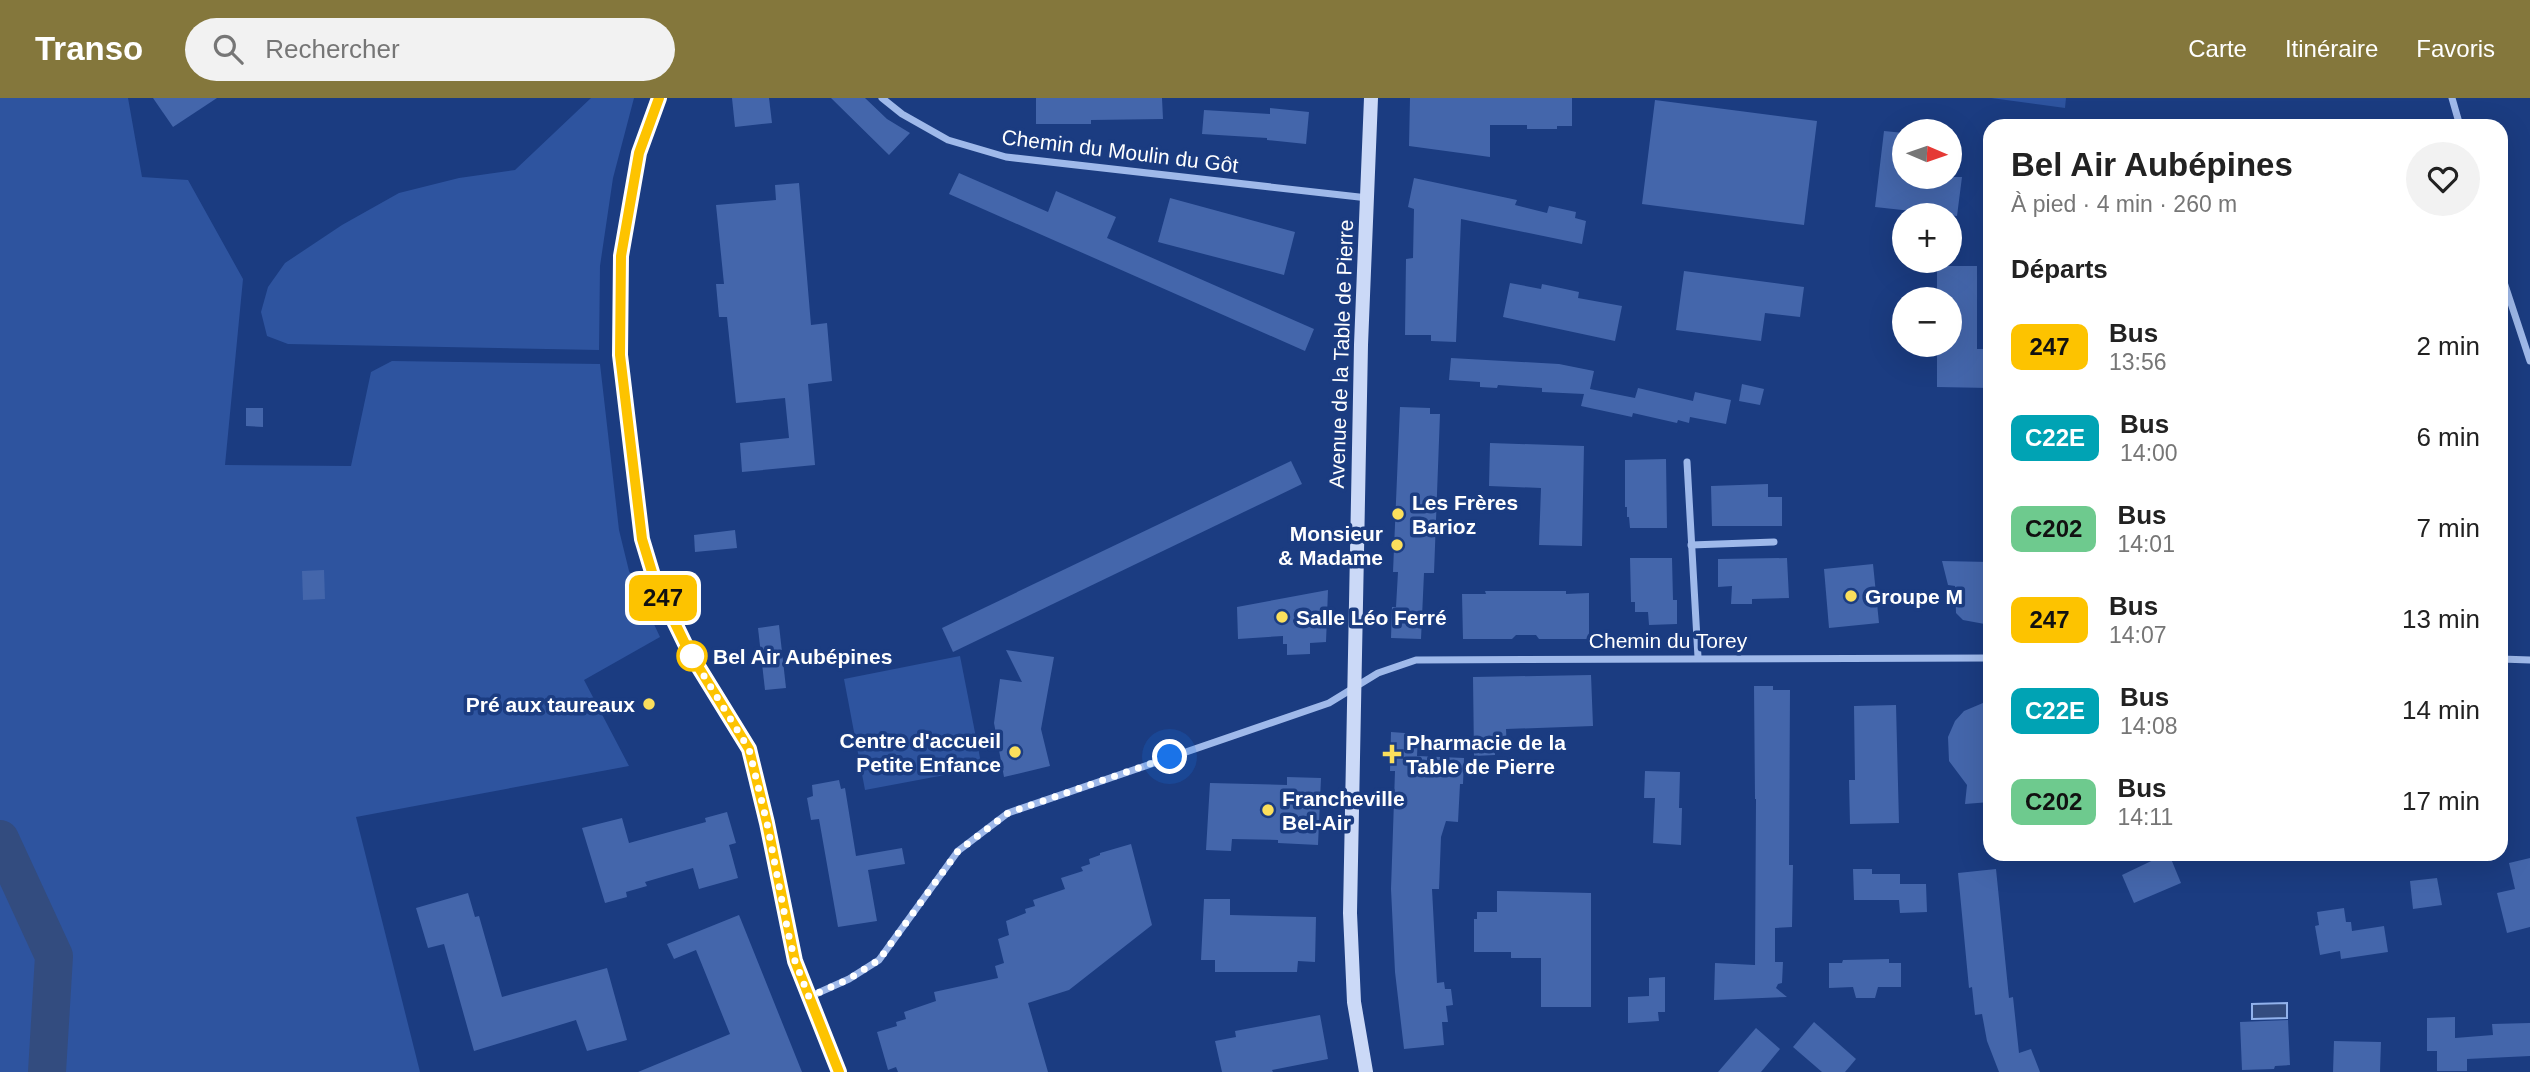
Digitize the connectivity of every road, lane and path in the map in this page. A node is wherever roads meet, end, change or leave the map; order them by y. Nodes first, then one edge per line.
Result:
1 (659, 98) edge
2 (882, 98) edge
3 (1371, 98) edge
4 (2452, 98) edge
5 (2458, 119) edge
6 (1367, 198) junction
7 (2508, 308) edge
8 (2530, 361) edge
9 (1687, 463) dead end
10 (1774, 542) dead end
11 (1691, 545) junction
12 (1698, 657) junction
13 (1983, 657) edge
14 (2508, 660) edge
15 (2530, 660) edge
16 (1353, 687) junction
17 (809, 997) junction
18 (839, 1072) edge
19 (1366, 1072) edge

1 - 17 street
2 - 6 street, Chemin du Moulin du Gôt
3 - 6 main road, Avenue de la Table de Pierre
4 - 5 street
6 - 16 main road, Avenue de la Table de Pierre
7 - 8 street
9 - 11 street
10 - 11 street
11 - 12 street
12 - 13 street, Chemin du Torey
12 - 16 street, Chemin du Torey
14 - 15 street
16 - 17 street, Chemin du Torey
16 - 19 main road, Avenue de la Table de Pierre
17 - 18 street

